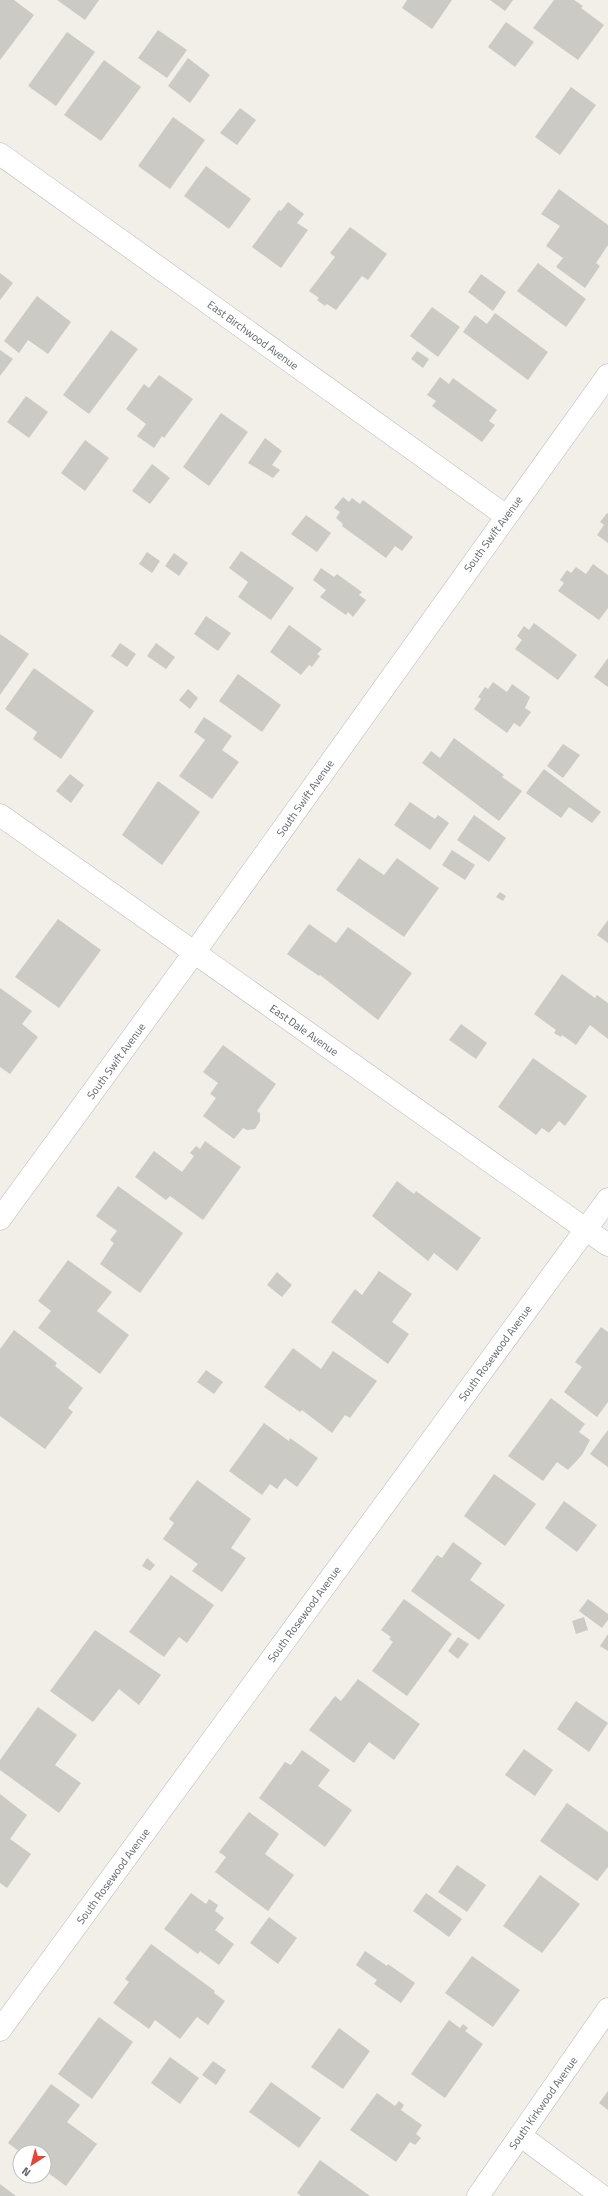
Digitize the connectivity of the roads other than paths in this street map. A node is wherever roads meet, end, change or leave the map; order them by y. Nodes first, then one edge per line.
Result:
1 (0, 154) edge
2 (608, 375) edge
3 (506, 516) junction
4 (0, 815) edge
5 (194, 953) junction
6 (608, 1199) edge
7 (0, 1219) edge
8 (586, 1229) junction
9 (608, 1245) edge
10 (608, 2009) edge
11 (0, 2030) edge
12 (520, 2136) junction
13 (478, 2196) edge
14 (602, 2196) edge

1 - 3 street, East Birchwood Avenue
2 - 3 street, South Swift Avenue
3 - 5 street, South Swift Avenue
4 - 5 street, East Dale Avenue
5 - 7 street, South Swift Avenue
5 - 8 street, East Dale Avenue
6 - 8 street, South Rosewood Avenue
8 - 9 street, East Dale Avenue
8 - 11 street, South Rosewood Avenue
10 - 12 street, South Kirkwood Avenue
12 - 13 street, South Kirkwood Avenue
12 - 14 street

